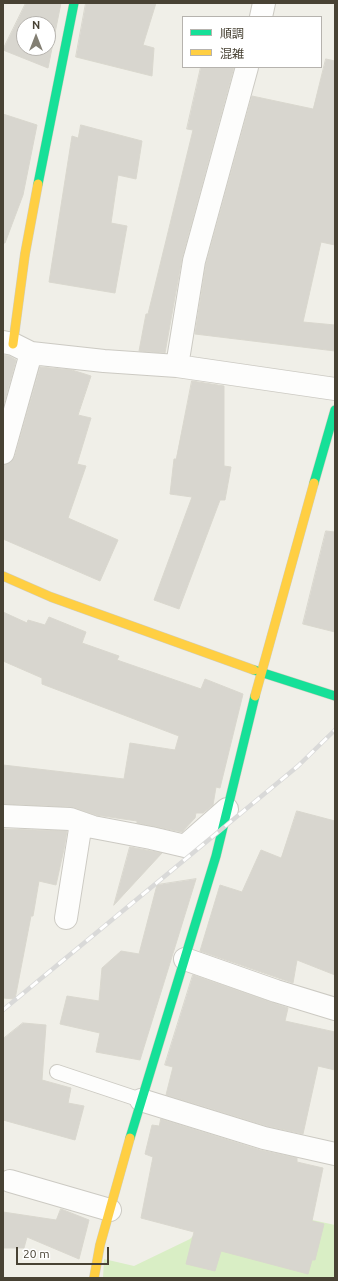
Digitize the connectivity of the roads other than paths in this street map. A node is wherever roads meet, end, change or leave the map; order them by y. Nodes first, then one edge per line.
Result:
1 (74, 3) edge
2 (264, 3) edge
3 (260, 16) edge
4 (247, 68) edge
5 (16, 346) edge
6 (177, 366) junction
7 (335, 390) edge
8 (335, 410) edge
9 (3, 454) edge
10 (3, 576) edge
11 (261, 673) junction
12 (335, 696) edge
13 (227, 809) junction
14 (3, 816) edge
15 (81, 823) junction
16 (66, 918) dead end
17 (185, 959) junction
18 (335, 1009) edge
19 (57, 1072) dead end
20 (141, 1100) junction
21 (335, 1154) edge
22 (10, 1182) dead end
23 (110, 1210) junction
24 (94, 1278) edge

1 - 5 street
2 - 3 street
4 - 6 street
5 - 6 street
5 - 9 street
6 - 7 street
8 - 11 street
10 - 11 street
11 - 12 street
11 - 13 street
13 - 15 street
13 - 17 street
14 - 15 street
15 - 16 street
17 - 18 street
17 - 20 street
19 - 20 lane
20 - 21 street
20 - 23 street
22 - 23 street
23 - 24 street

